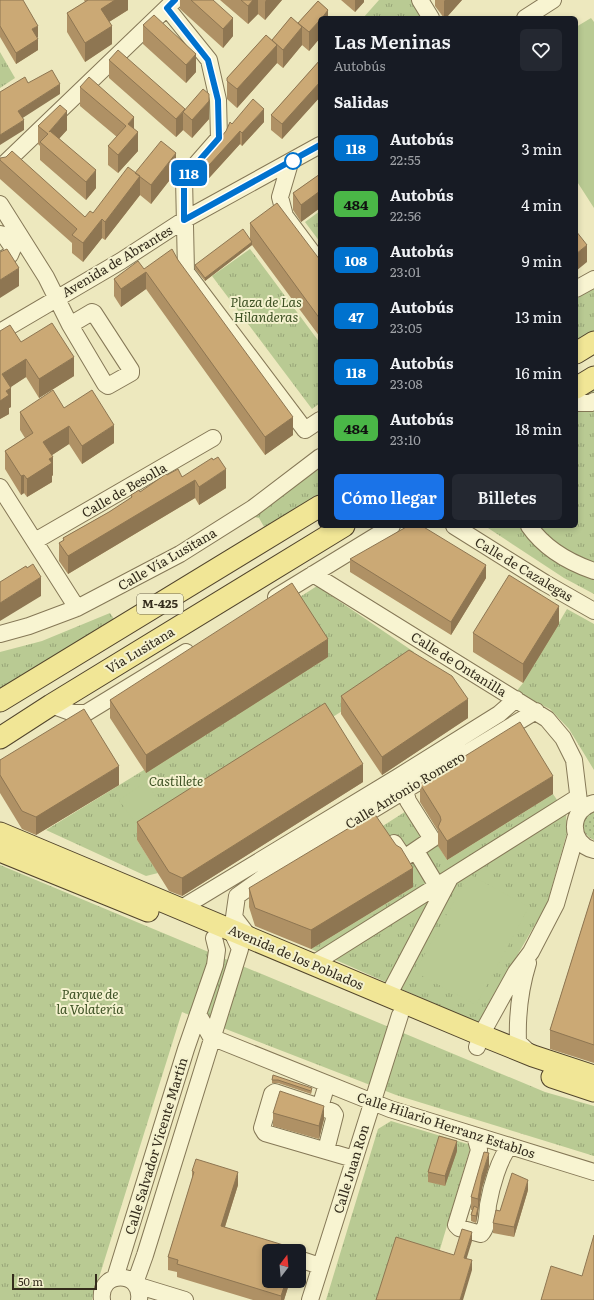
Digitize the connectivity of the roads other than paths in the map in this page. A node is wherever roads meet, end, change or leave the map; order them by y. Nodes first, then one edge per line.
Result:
1 (420, 0) edge
2 (553, 0) edge
3 (171, 4) edge
4 (430, 16) edge
5 (528, 16) edge
6 (318, 146) edge
7 (290, 163) junction
8 (0, 168) edge
9 (0, 204) edge
10 (184, 220) junction
11 (0, 234) edge
12 (318, 260) edge
13 (0, 261) edge
14 (594, 279) edge
15 (578, 288) edge
16 (55, 298) junction
17 (70, 325) dead end
18 (0, 332) edge
19 (594, 342) edge
20 (578, 352) edge
21 (594, 377) edge
22 (578, 387) edge
23 (594, 401) edge
24 (578, 403) edge
25 (318, 421) edge
26 (213, 438) dead end
27 (318, 459) edge
28 (0, 487) edge
29 (318, 507) edge
30 (341, 528) edge
31 (389, 528) edge
32 (457, 528) edge
33 (531, 528) edge
34 (35, 541) junction
35 (594, 571) edge
36 (313, 574) junction
37 (266, 603) edge
38 (77, 608) junction
39 (594, 611) edge
40 (0, 634) edge
41 (200, 643) edge
42 (516, 699) junction
43 (0, 701) edge
44 (51, 704) junction
45 (536, 711) junction
46 (0, 738) edge
47 (577, 777) junction
48 (405, 790) junction
49 (594, 794) edge
50 (584, 803) edge
51 (378, 821) junction
52 (0, 833) edge
53 (576, 835) junction
54 (0, 851) edge
55 (416, 851) junction
56 (594, 851) edge
57 (272, 862) junction
58 (568, 867) junction
59 (227, 881) junction
60 (443, 882) junction
61 (237, 896) junction
62 (180, 909) junction
63 (234, 939) junction
64 (531, 952) junction
65 (313, 964) junction
66 (388, 996) junction
67 (198, 1014) junction
68 (400, 1015) junction
69 (211, 1038) junction
70 (479, 1041) junction
71 (533, 1056) junction
72 (594, 1076) edge
73 (327, 1084) junction
74 (594, 1091) edge
75 (372, 1102) junction
76 (320, 1107) junction
77 (475, 1136) junction
78 (510, 1146) junction
79 (326, 1150) junction
80 (477, 1158) junction
81 (354, 1159) junction
82 (500, 1164) junction
83 (594, 1172) edge
84 (306, 1261) edge
85 (320, 1266) junction
86 (115, 1278) junction
87 (137, 1289) edge
88 (102, 1300) edge
89 (185, 1300) edge
90 (310, 1300) edge

1 - 4 street
2 - 5 street
3 - 8 street
3 - 10 street
6 - 7 street, Avenida de Abrantes
7 - 10 street, Avenida de Abrantes
7 - 12 street
9 - 16 street
10 - 16 street, Avenida de Abrantes
10 - 25 street
11 - 13 street
14 - 15 street
16 - 17 street
16 - 18 street, Avenida de Abrantes
19 - 20 main road
21 - 22 main road
23 - 24 street
26 - 34 street, Calle de Besolla
27 - 38 street, Calle Vía Lusitana
28 - 34 street
29 - 43 main road, M-425
30 - 44 main road, Vía Lusitana / M-425
31 - 36 street
32 - 39 street, Calle de Cazalegas
33 - 35 street
34 - 38 street
36 - 37 street
36 - 42 street, Calle de Ontanilla
38 - 40 street, Calle Vía Lusitana
41 - 44 street
42 - 45 street, Calle de Ontanilla
42 - 57 street, Calle Antonio Romero
44 - 46 main road, Vía Lusitana / M-425
45 - 47 street, Calle de Ontanilla
45 - 48 street, Calle Antonio Romero
47 - 49 street
47 - 50 street, Calle de Ontanilla
48 - 51 street, Calle Antonio Romero
48 - 55 street
50 - 53 street, Calle de Ontanilla
50 - 60 street
51 - 55 street
51 - 57 street, Calle Antonio Romero
52 - 62 main road, Avenida de los Poblados
53 - 56 street
53 - 58 street
54 - 63 main road, Avenida de los Poblados
55 - 60 street
56 - 58 street
57 - 59 street
57 - 61 street
58 - 64 street
59 - 61 street
59 - 62 street
60 - 65 street
60 - 66 street
61 - 63 street
62 - 63 main road, Avenida de los Poblados
63 - 65 main road, Avenida de los Poblados
63 - 67 street, Calle Salvador Vicente Martín
63 - 68 main road, Avenida de los Poblados
63 - 69 street, Calle Salvador Vicente Martín
64 - 70 street
64 - 71 street
65 - 66 main road, Avenida de los Poblados
66 - 70 main road, Avenida de los Poblados
67 - 69 street
67 - 86 street, Calle Salvador Vicente Martín
68 - 70 main road, Avenida de los Poblados
68 - 75 street, Calle Juan Ron
69 - 73 street, Calle Hilario Herranz Establos
69 - 87 street, Calle Salvador Vicente Martín
70 - 71 main road, Avenida de los Poblados
70 - 74 main road, Avenida de los Poblados
71 - 72 main road, Avenida de los Poblados
73 - 75 street, Calle Hilario Herranz Establos
73 - 76 street
75 - 77 street, Calle Hilario Herranz Establos
75 - 81 street, Calle Juan Ron
76 - 79 street
76 - 79 street
77 - 78 street, Calle Hilario Herranz Establos
77 - 80 street
78 - 82 street
78 - 83 street, Calle Hilario Herranz Establos
79 - 81 street
80 - 82 street
80 - 82 street
81 - 85 street, Calle Juan Ron
84 - 85 street
85 - 90 street, Calle Juan Ron
86 - 87 street
86 - 88 street
87 - 89 street

